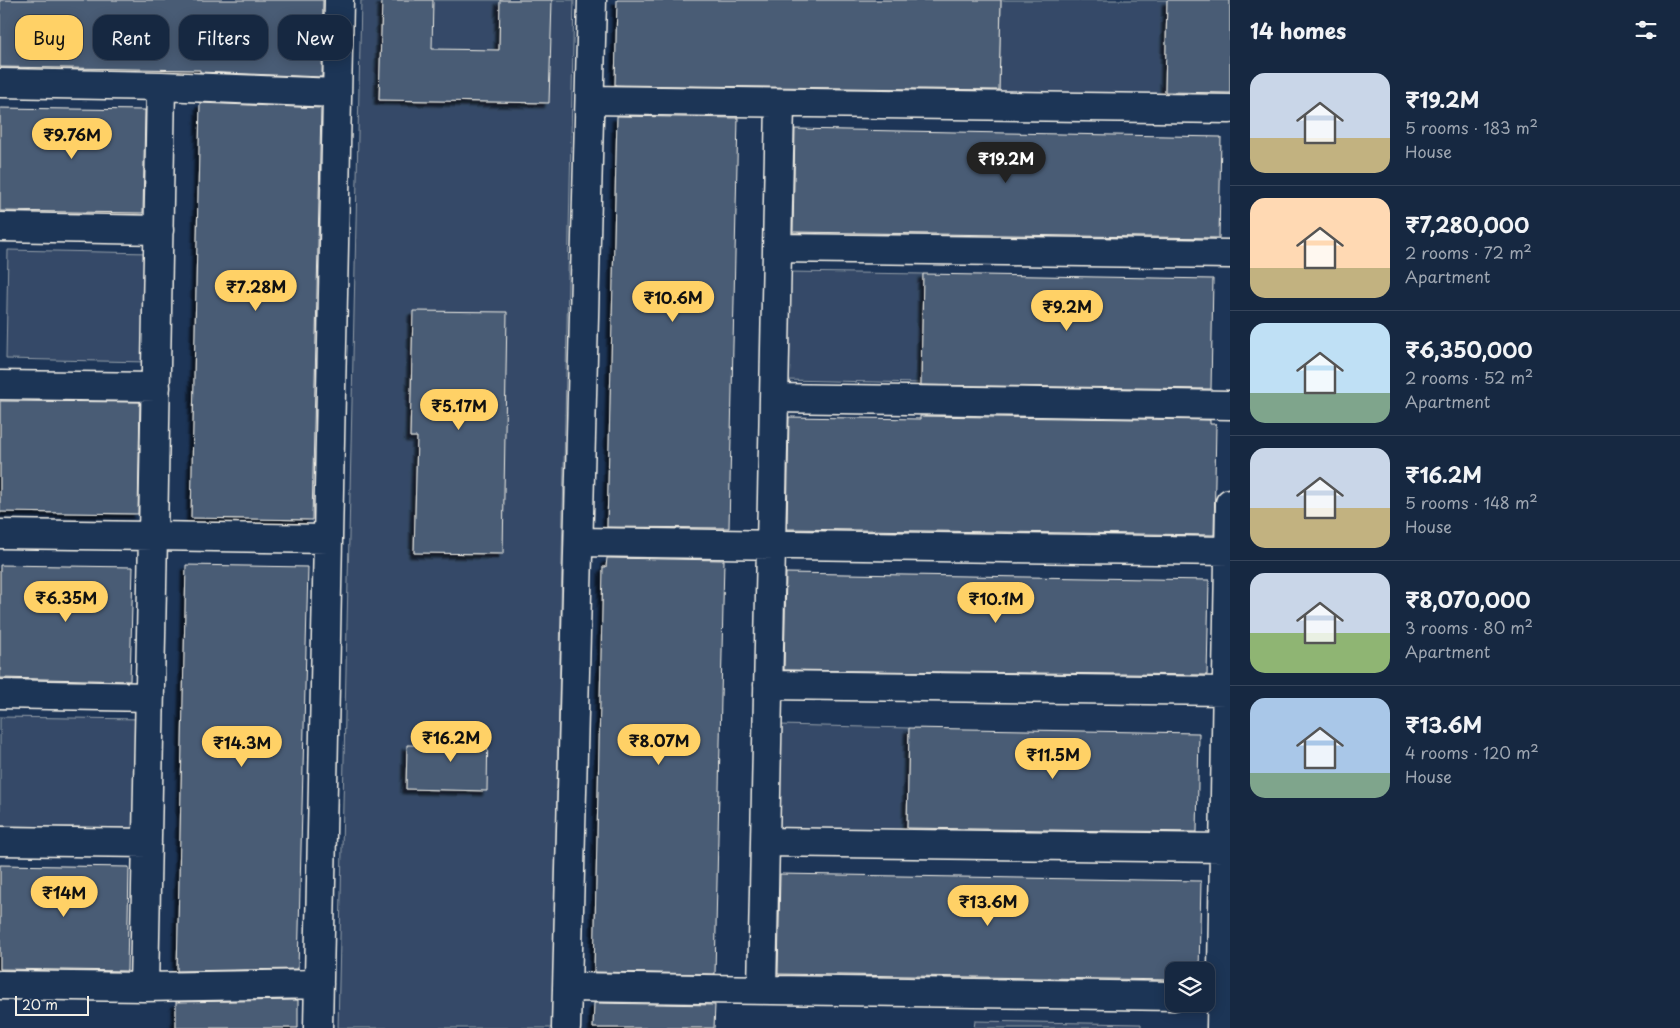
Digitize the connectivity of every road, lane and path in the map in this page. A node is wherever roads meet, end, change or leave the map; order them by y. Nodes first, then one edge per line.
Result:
1 (339, 0) edge
2 (592, 0) edge
3 (0, 83) edge
4 (162, 86) junction
5 (337, 93) junction
6 (590, 100) junction
7 (780, 103) junction
8 (1230, 109) edge
9 (0, 228) edge
10 (159, 230) junction
11 (776, 248) junction
12 (1230, 254) edge
13 (0, 385) edge
14 (156, 387) junction
15 (774, 398) junction
16 (1230, 405) edge
17 (1230, 503) edge
18 (0, 534) edge
19 (153, 536) junction
20 (328, 539) junction
21 (579, 542) junction
22 (771, 545) junction
23 (1229, 551) edge
24 (768, 685) junction
25 (1226, 691) junction
26 (0, 694) edge
27 (150, 697) junction
28 (0, 841) edge
29 (765, 842) junction
30 (147, 843) junction
31 (1224, 848) junction
32 (1215, 982) edge
33 (319, 984) junction
34 (0, 986) edge
35 (144, 987) junction
36 (568, 987) junction
37 (762, 990) junction
38 (1165, 996) edge
39 (1215, 1002) edge
40 (318, 1028) edge
41 (566, 1028) edge
42 (1220, 1028) edge

1 - 5 street
2 - 6 street
3 - 4 street
4 - 5 street
4 - 10 street
5 - 20 street
6 - 7 street
6 - 21 street
7 - 8 street
7 - 11 street
9 - 10 street
10 - 14 street
11 - 12 street
11 - 15 street
13 - 14 street
14 - 19 street
15 - 16 street
15 - 22 street
17 - 23 street
18 - 19 street
19 - 20 street
19 - 27 street
20 - 33 street
21 - 22 street
21 - 36 street
22 - 23 street
22 - 24 street
23 - 25 street
24 - 25 street
24 - 29 street
25 - 31 street
26 - 27 street
27 - 30 street
28 - 30 street
29 - 31 street
29 - 37 street
30 - 35 street
31 - 32 street
33 - 35 street
33 - 40 street
34 - 35 street
36 - 37 street
36 - 41 street
37 - 38 street
39 - 42 street

